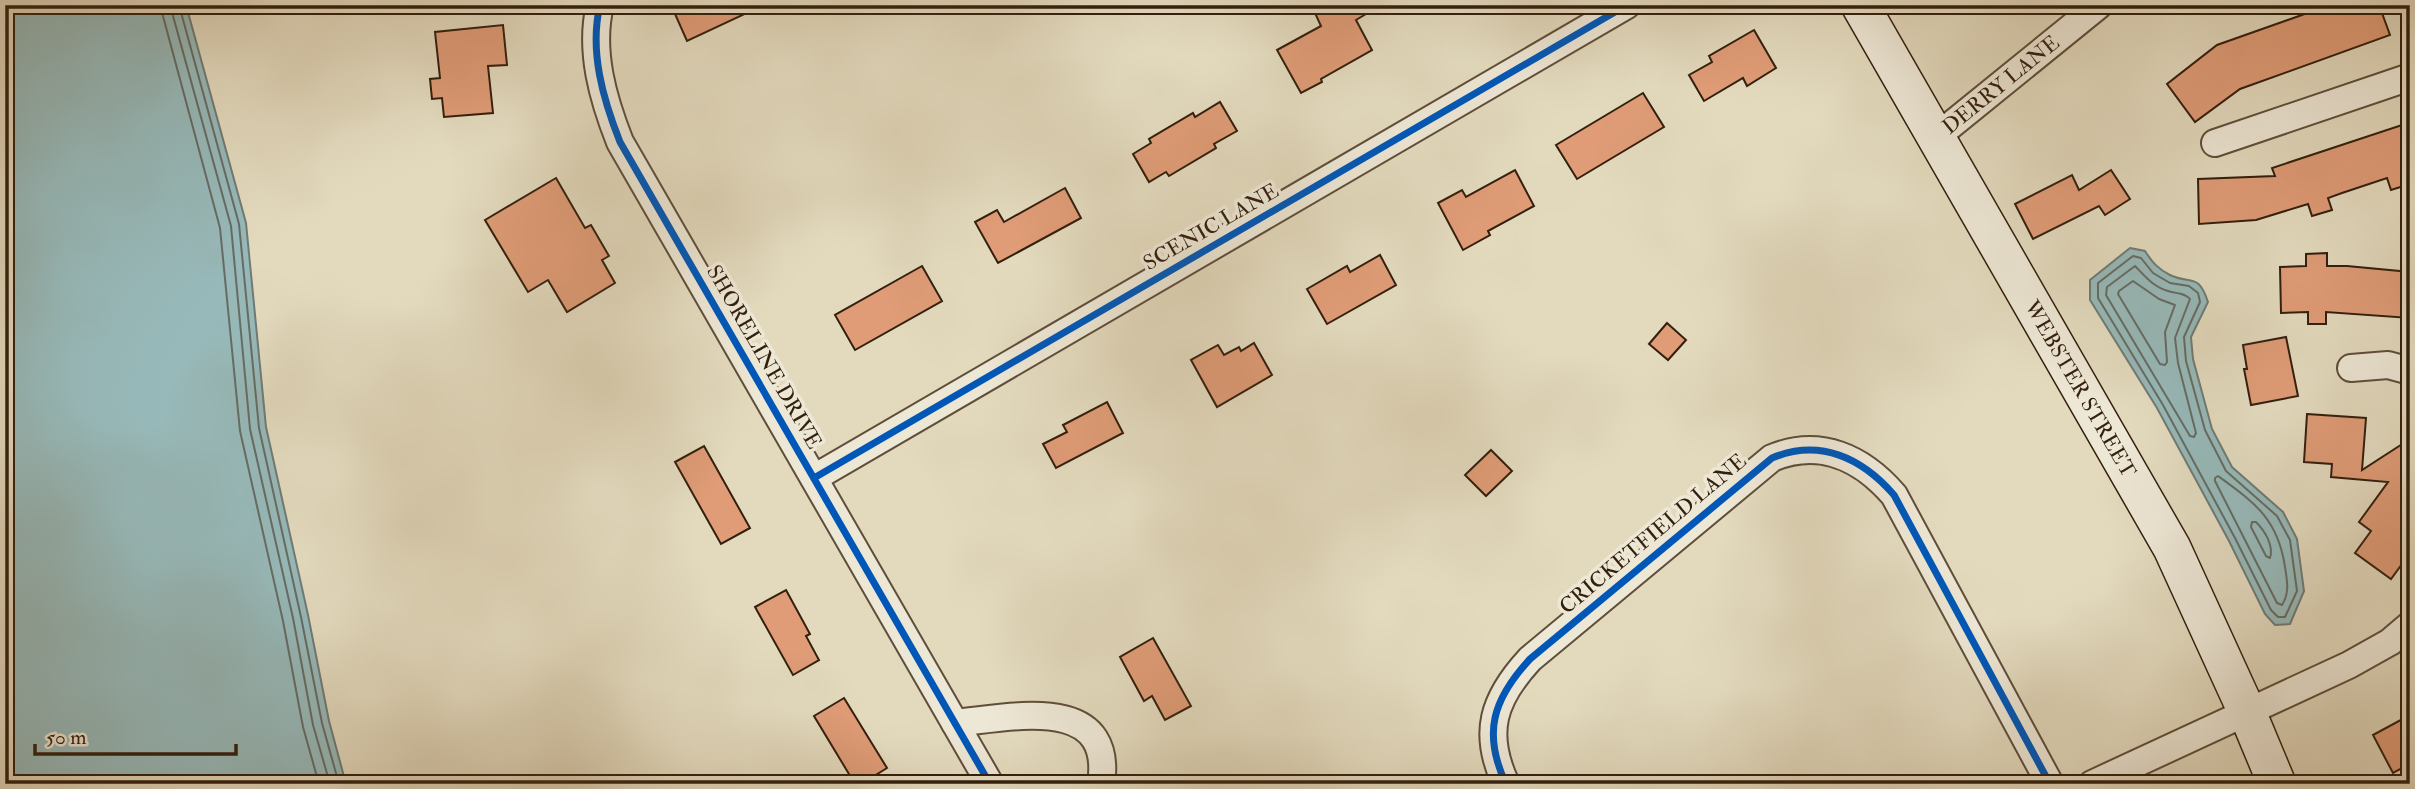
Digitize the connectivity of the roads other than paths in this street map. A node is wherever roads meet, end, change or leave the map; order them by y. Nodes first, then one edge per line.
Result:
1 (600, 5) edge
2 (1627, 5) edge
3 (1860, 5) edge
4 (2099, 5) edge
5 (2410, 77) edge
6 (1935, 138) junction
7 (2216, 143) dead end
8 (2351, 368) dead end
9 (2410, 371) edge
10 (814, 478) junction
11 (2410, 625) edge
12 (2248, 712) junction
13 (955, 723) junction
14 (990, 784) edge
15 (1101, 784) edge
16 (1506, 784) edge
17 (2050, 784) edge
18 (2092, 784) edge
19 (2277, 784) edge

1 - 10 street, SHORELINE DRIVE
2 - 10 street, SCENIC LANE
3 - 6 main road, WEBSTER STREET
4 - 6 street, DERRY LANE
5 - 7 street
6 - 12 main road, WEBSTER STREET
8 - 9 street
10 - 13 street, SHORELINE DRIVE
11 - 12 street
12 - 18 street
12 - 19 main road, WEBSTER STREET
13 - 14 street, SHORELINE DRIVE
13 - 15 street
16 - 17 street, CRICKETFIELD LANE

